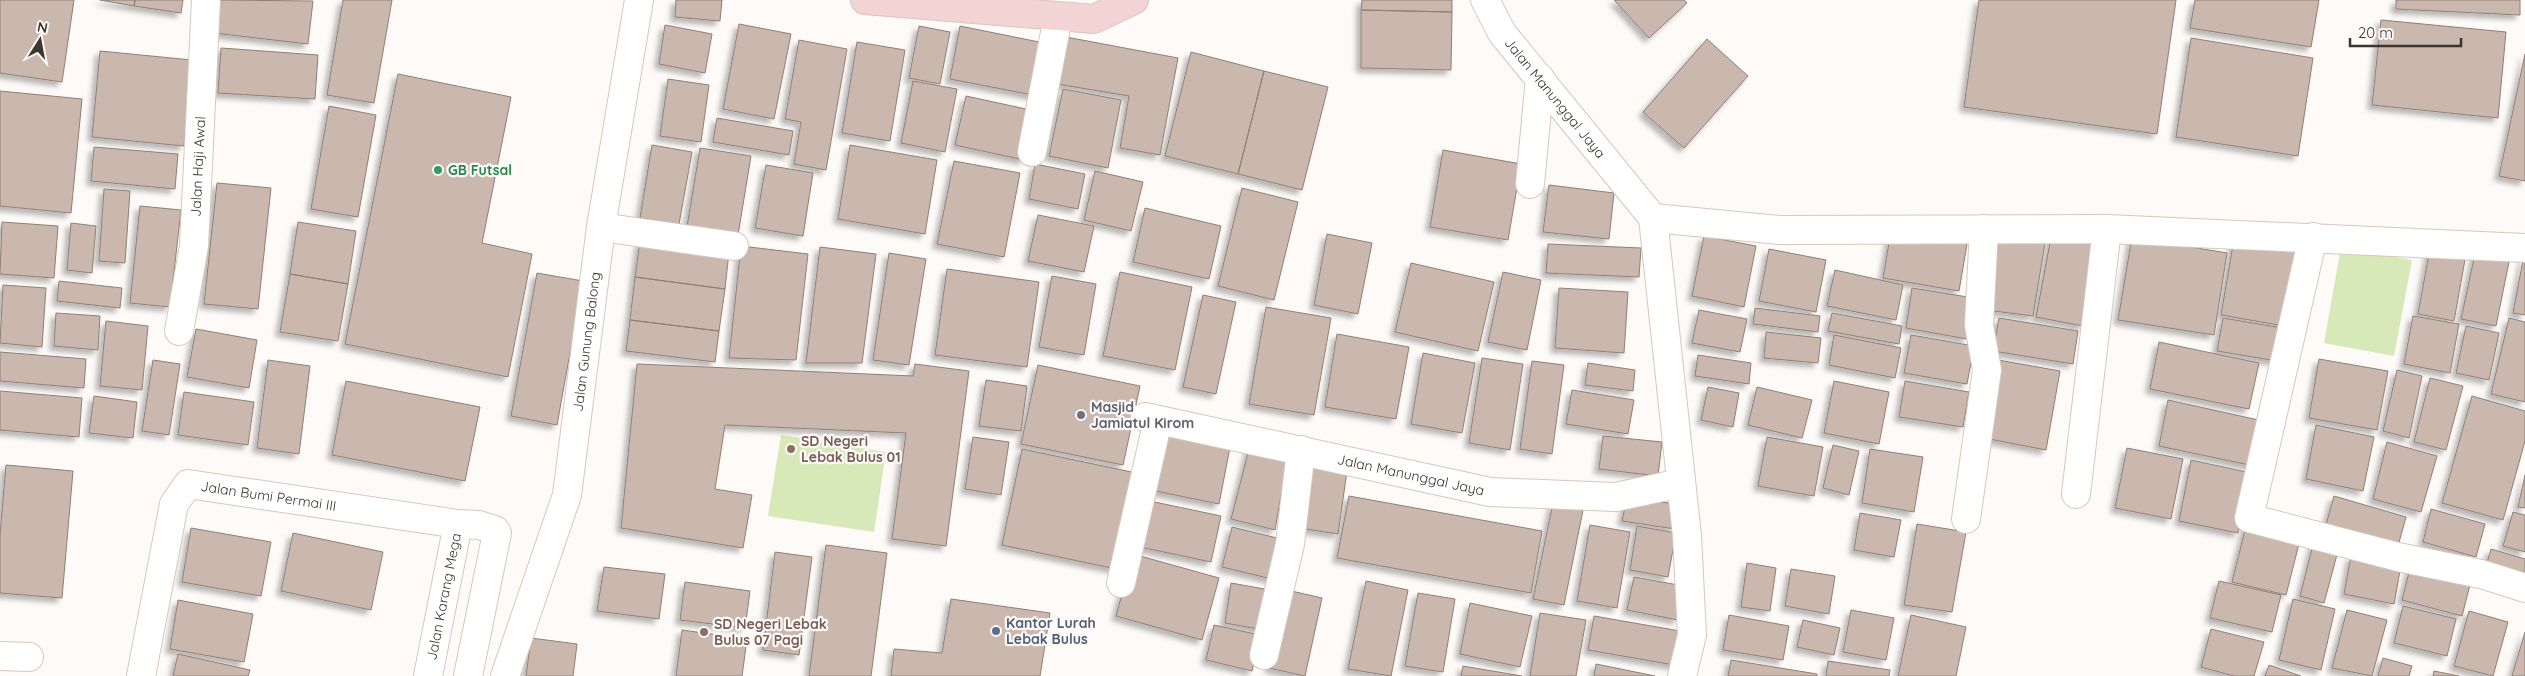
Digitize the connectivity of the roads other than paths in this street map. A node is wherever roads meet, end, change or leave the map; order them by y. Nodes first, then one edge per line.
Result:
1 (206, 0) edge
2 (639, 0) edge
3 (865, 0) edge
4 (1134, 0) edge
5 (1486, 0) edge
6 (1058, 16) junction
7 (1540, 78) junction
8 (1032, 152) dead end
9 (1530, 184) dead end
10 (1653, 218) junction
11 (601, 227) junction
12 (1984, 229) junction
13 (2107, 229) junction
14 (2313, 237) junction
15 (734, 246) dead end
16 (2525, 248) edge
17 (179, 331) dead end
18 (1301, 450) junction
19 (1681, 483) junction
20 (2076, 494) dead end
21 (1966, 519) dead end
22 (458, 524) junction
23 (1121, 583) dead end
24 (2525, 588) edge
25 (1264, 655) dead end
26 (0, 656) edge
27 (29, 657) dead end
28 (141, 676) edge
29 (428, 676) edge
30 (468, 676) edge
31 (505, 676) edge
32 (1682, 676) edge

1 - 17 street, Jalan Haji Awal
2 - 11 street, Jalan Gunung Balong
3 - 6 street
4 - 6 street
5 - 7 street, Jalan Manunggal Jaya
6 - 8 street
7 - 9 street
7 - 10 street, Jalan Manunggal Jaya
10 - 12 street
10 - 19 street
11 - 15 street
11 - 31 street, Jalan Gunung Balong
12 - 13 street
12 - 21 street
13 - 14 street
13 - 20 street
14 - 16 street
14 - 24 street
18 - 19 street, Jalan Manunggal Jaya
18 - 23 street, Jalan Manunggal Jaya
18 - 25 street
19 - 32 street
22 - 28 street, Jalan Bumi Permai III
22 - 29 street, Jalan Karang Mega
22 - 30 street, Jalan Karang Mega
26 - 27 street

